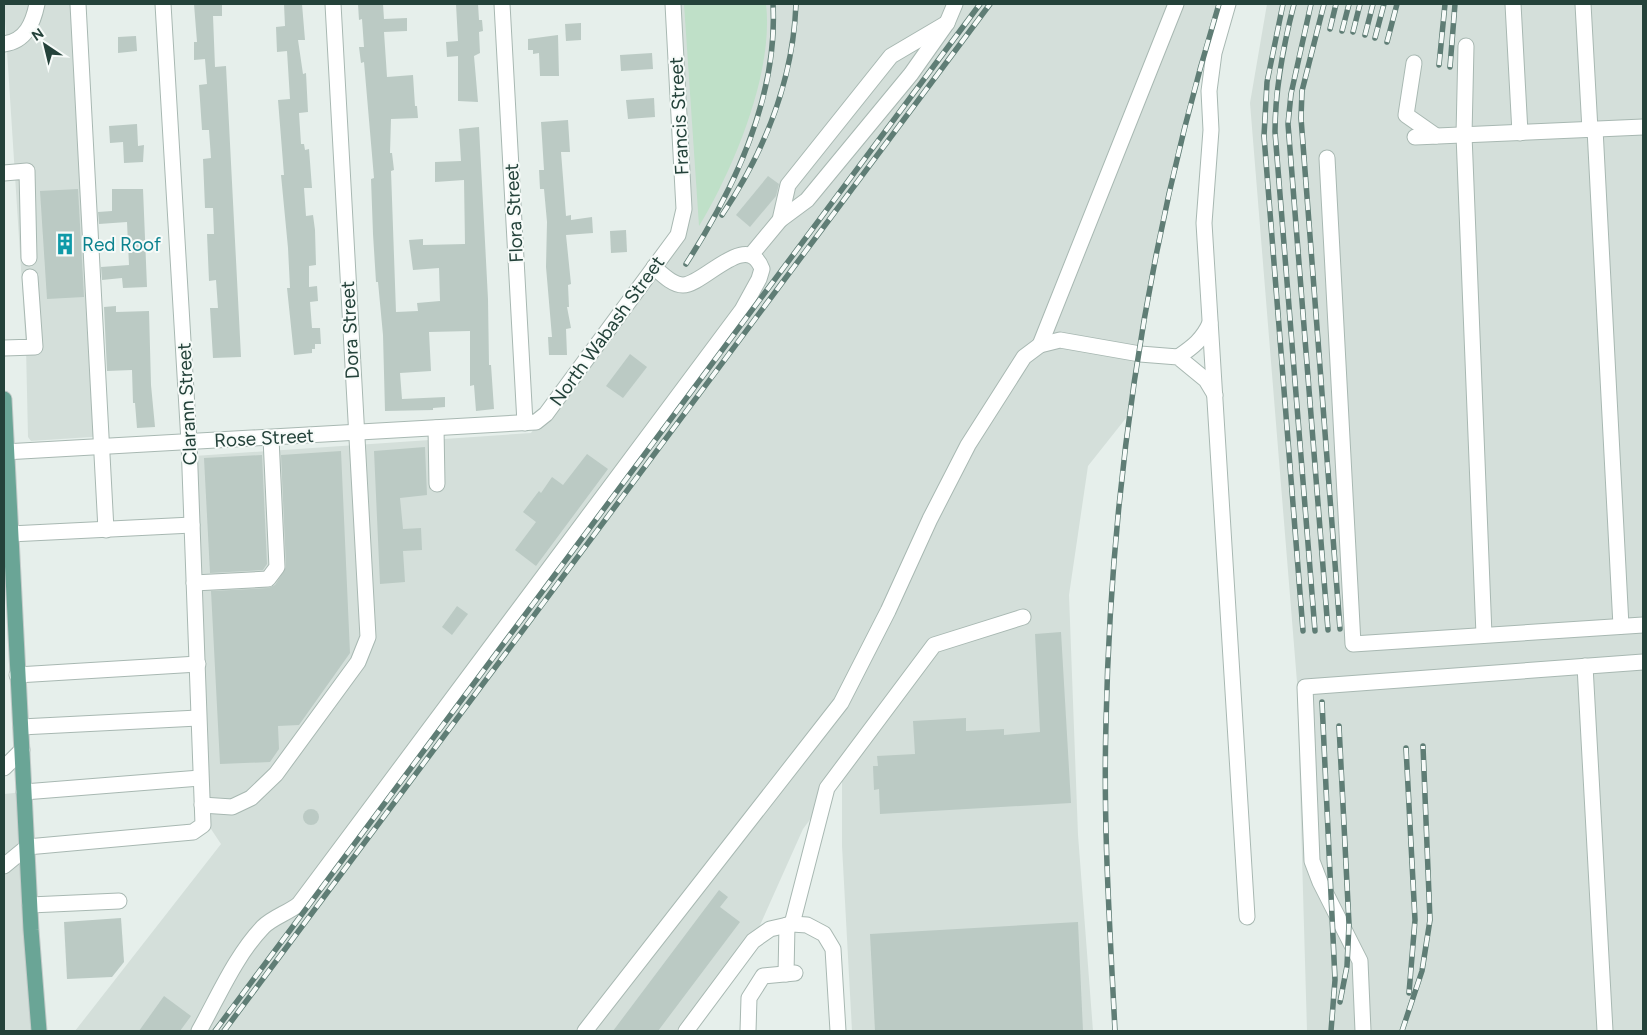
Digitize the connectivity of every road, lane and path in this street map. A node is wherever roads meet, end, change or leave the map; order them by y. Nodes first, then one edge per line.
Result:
1 (36, 4) edge
2 (78, 4) edge
3 (163, 4) edge
4 (333, 4) edge
5 (502, 4) edge
6 (673, 4) edge
7 (955, 4) edge
8 (1176, 4) edge
9 (1228, 4) edge
10 (1513, 4) edge
11 (1583, 4) edge
12 (947, 23) junction
13 (4, 44) edge
14 (1466, 46) dead end
15 (1414, 63) dead end
16 (1643, 127) edge
17 (1592, 130) junction
18 (1520, 133) junction
19 (1464, 135) junction
20 (1436, 136) junction
21 (1415, 137) dead end
22 (1327, 158) dead end
23 (4, 173) edge
24 (780, 220) junction
25 (680, 228) joint
26 (751, 256) junction
27 (29, 258) dead end
28 (654, 268) junction
29 (30, 277) dead end
30 (1210, 323) junction
31 (1040, 345) junction
32 (4, 348) edge
33 (1178, 357) junction
34 (1215, 395) junction
35 (4, 399) edge
36 (525, 423) junction
37 (436, 428) junction
38 (356, 433) junction
39 (271, 438) junction
40 (189, 442) junction
41 (102, 447) junction
42 (5, 452) edge
43 (437, 484) dead end
44 (192, 525) junction
45 (106, 530) junction
46 (10, 534) junction
47 (194, 583) junction
48 (8, 596) edge
49 (1023, 617) dead end
50 (1643, 625) edge
51 (1621, 626) junction
52 (1484, 635) junction
53 (1643, 662) edge
54 (198, 664) junction
55 (1585, 666) junction
56 (17, 675) junction
57 (198, 718) junction
58 (21, 727) junction
59 (22, 750) junction
60 (4, 768) edge
61 (200, 778) junction
62 (24, 792) junction
63 (202, 805) junction
64 (27, 847) junction
65 (4, 866) edge
66 (119, 901) dead end
67 (30, 905) junction
68 (1247, 916) dead end
69 (789, 924) junction
70 (39, 1031) edge
71 (199, 1031) edge
72 (585, 1031) edge
73 (686, 1031) edge
74 (748, 1031) edge
75 (838, 1031) edge
76 (1363, 1031) edge
77 (1605, 1031) edge

1 - 13 street
2 - 41 street
3 - 40 street, Clarann Street
4 - 38 street, Dora Street
5 - 36 street, Flora Street
6 - 25 street, Francis Street
7 - 12 street
8 - 31 street
9 - 30 street
10 - 18 street
11 - 17 street
12 - 24 street
12 - 24 street
14 - 19 street
15 - 20 street
16 - 17 street
17 - 18 street
17 - 51 street
18 - 19 street
19 - 20 street
19 - 52 street
20 - 21 street
22 - 52 street
23 - 27 street
24 - 26 street
25 - 28 street, North Wabash Street
26 - 28 street
26 - 71 street
28 - 36 street, North Wabash Street
29 - 32 street
30 - 33 street
30 - 34 street
31 - 33 street
31 - 72 street
33 - 34 street
34 - 68 street
35 - 42 main road
36 - 37 street, Rose Street
37 - 38 street, Rose Street
37 - 43 street
38 - 39 street, Rose Street
38 - 63 street, Dora Street
39 - 40 street, Rose Street
39 - 47 street
40 - 41 street, Rose Street
40 - 44 street, Clarann Street
41 - 42 street, Rose Street
41 - 45 street
42 - 46 main road
44 - 45 street
44 - 47 street, Clarann Street
45 - 46 street
46 - 48 main road
47 - 54 street, Clarann Street
48 - 56 main road
49 - 69 street
50 - 51 street
51 - 52 street
53 - 55 street
54 - 56 street
54 - 57 street, Clarann Street
55 - 76 street
55 - 77 street
56 - 58 main road
57 - 58 street
57 - 61 street, Clarann Street
58 - 59 main road
59 - 60 street
59 - 62 main road
61 - 62 street
61 - 63 street, Clarann Street
62 - 64 main road
63 - 64 street, Clarann Street
64 - 65 street
64 - 67 main road
66 - 67 street
67 - 70 main road
69 - 73 street
69 - 74 street
69 - 75 street

